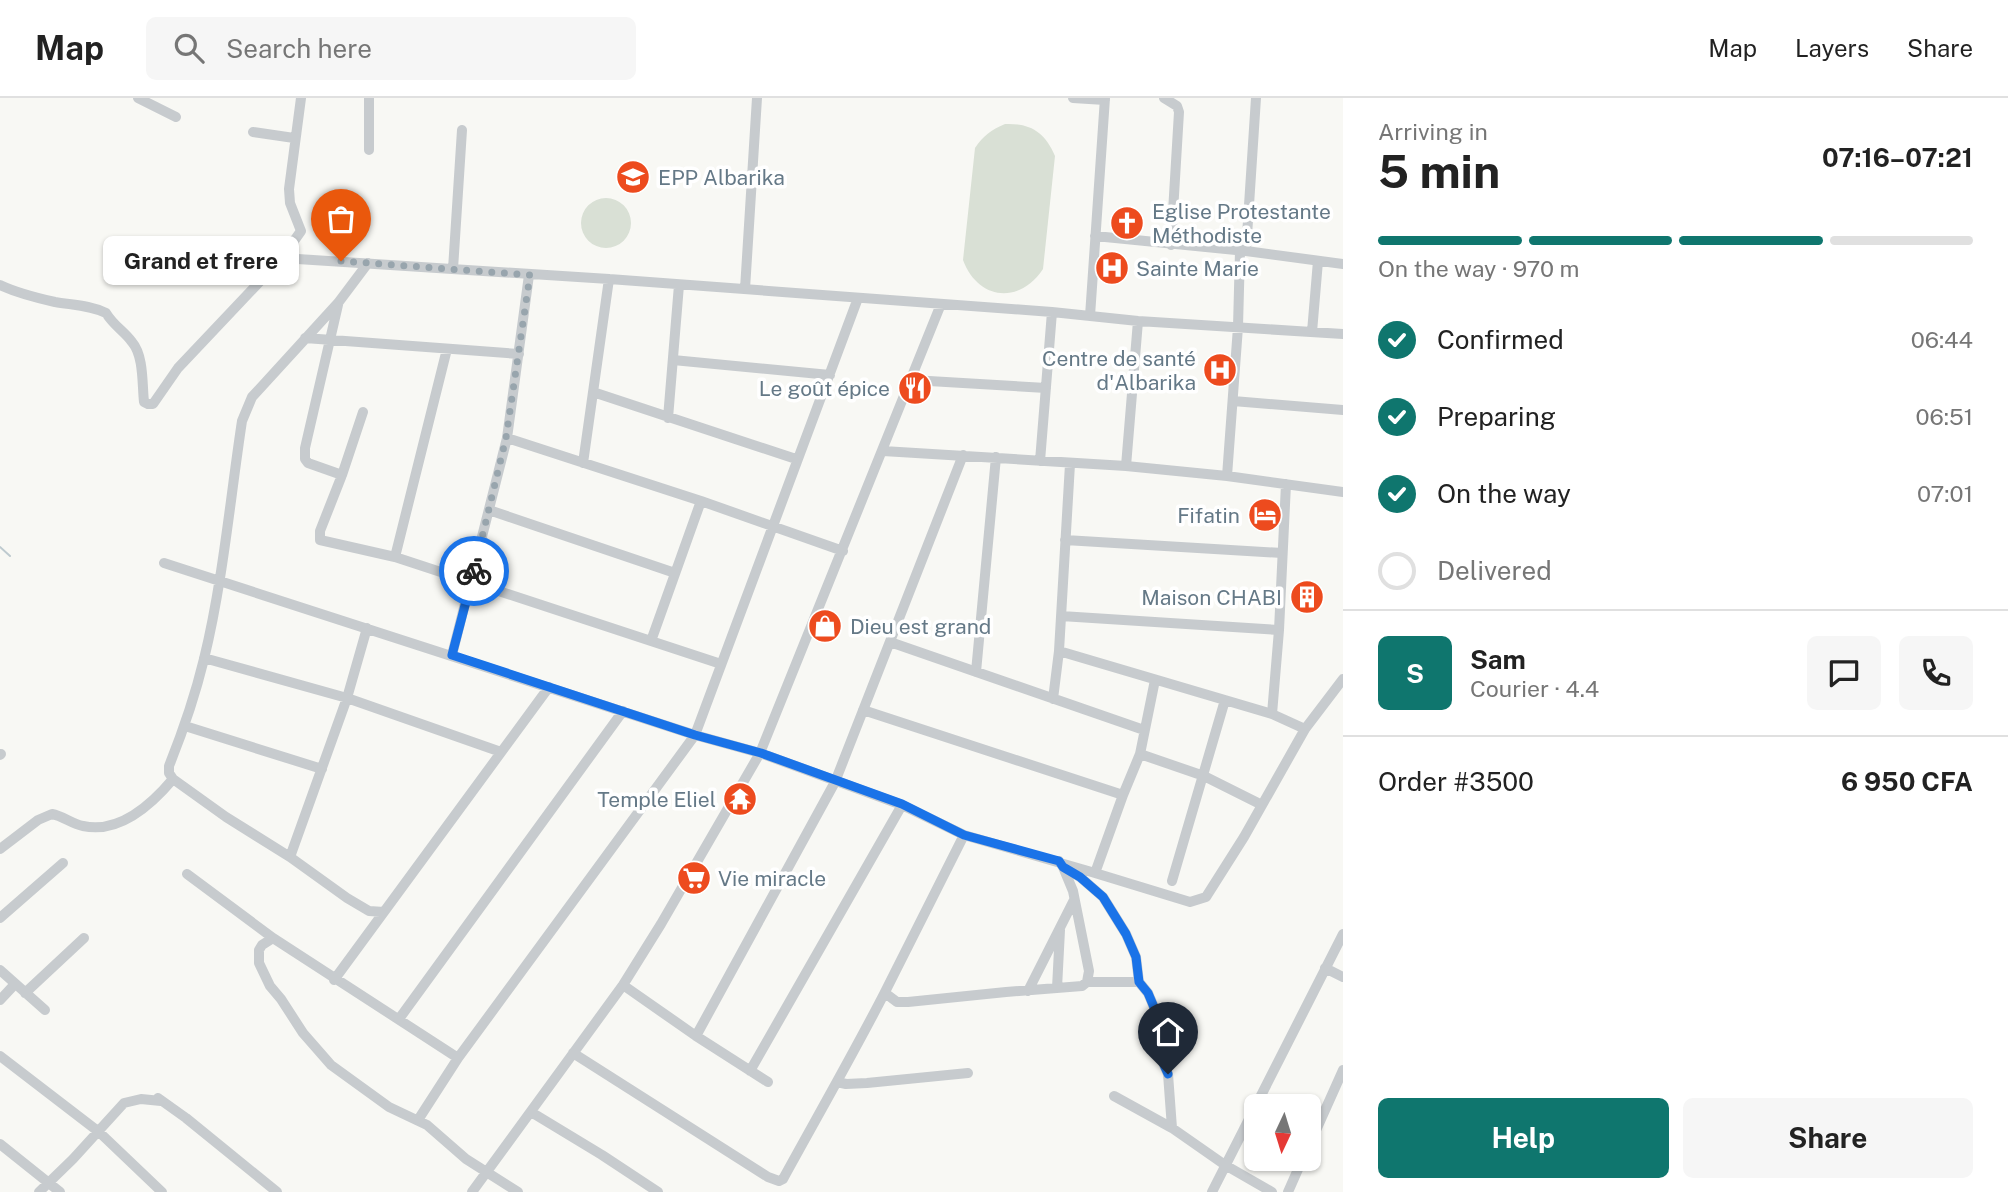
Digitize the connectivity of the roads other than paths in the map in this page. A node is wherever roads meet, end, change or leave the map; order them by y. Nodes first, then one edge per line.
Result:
1 (138, 98) edge
2 (301, 98) edge
3 (369, 98) edge
4 (757, 98) edge
5 (1073, 98) edge
6 (1164, 98) edge
7 (1256, 98) edge
8 (1105, 99) edge
9 (176, 117) dead end
10 (462, 130) dead end
11 (253, 132) dead end
12 (294, 138) junction
13 (369, 150) dead end
14 (1095, 236) junction
15 (1171, 245) junction
16 (1243, 251) junction
17 (282, 258) junction
18 (1318, 261) junction
19 (368, 263) junction
20 (1343, 264) edge
21 (453, 269) junction
22 (530, 275) junction
23 (609, 279) junction
24 (0, 285) edge
25 (678, 285) junction
26 (745, 289) junction
27 (858, 298) junction
28 (338, 303) junction
29 (942, 304) junction
30 (1052, 312) junction
31 (1090, 316) junction
32 (1138, 321) junction
33 (1238, 327) junction
34 (1312, 332) junction
35 (1343, 334) edge
36 (305, 338) junction
37 (330, 341) junction
38 (447, 349) junction
39 (519, 354) junction
40 (673, 360) junction
41 (830, 375) junction
42 (912, 380) junction
43 (1046, 388) junction
44 (593, 392) junction
45 (1233, 401) junction
46 (1343, 410) edge
47 (363, 412) dead end
48 (668, 418) junction
49 (506, 438) junction
50 (883, 451) junction
51 (963, 455) junction
52 (996, 457) junction
53 (796, 459) junction
54 (1040, 461) junction
55 (583, 463) junction
56 (1070, 464) junction
57 (1126, 466) junction
58 (342, 475) junction
59 (1227, 476) junction
60 (1286, 484) junction
61 (1343, 492) edge
62 (701, 502) junction
63 (489, 510) junction
64 (772, 526) junction
65 (1065, 540) junction
66 (843, 551) junction
67 (1282, 553) junction
68 (395, 557) junction
69 (164, 563) dead end
70 (675, 573) junction
71 (219, 579) junction
72 (471, 582) junction
73 (1061, 616) junction
74 (367, 628) junction
75 (1279, 630) junction
76 (651, 641) junction
77 (890, 642) junction
78 (1059, 651) junction
79 (452, 655) junction
80 (204, 658) junction
81 (721, 663) junction
82 (976, 672) junction
83 (1343, 679) edge
84 (1155, 680) junction
85 (549, 687) junction
86 (346, 698) junction
87 (1054, 699) junction
88 (1225, 700) junction
89 (863, 710) junction
90 (623, 711) junction
91 (1272, 714) junction
92 (185, 726) junction
93 (1305, 729) junction
94 (1144, 730) junction
95 (695, 735) junction
96 (501, 752) junction
97 (761, 753) junction
98 (1140, 754) junction
99 (322, 769) junction
100 (1204, 776) junction
101 (173, 779) junction
102 (835, 782) junction
103 (1123, 795) junction
104 (902, 804) junction
105 (1262, 805) junction
106 (964, 835) junction
107 (0, 849) edge
108 (290, 857) junction
109 (63, 863) dead end
110 (1061, 864) junction
111 (1082, 873) junction
112 (1096, 873) junction
113 (187, 874) dead end
114 (1172, 881) dead end
115 (1073, 895) junction
116 (384, 912) junction
117 (0, 918) edge
118 (1060, 926) junction
119 (1343, 934) edge
120 (84, 938) dead end
121 (273, 938) junction
122 (1325, 968) junction
123 (0, 970) edge
124 (1343, 977) edge
125 (334, 980) junction
126 (1087, 982) junction
127 (1139, 982) junction
128 (15, 984) junction
129 (623, 985) junction
130 (1057, 988) junction
131 (1028, 990) junction
132 (25, 993) junction
133 (885, 993) junction
134 (0, 1000) edge
135 (45, 1010) dead end
136 (399, 1019) junction
137 (696, 1036) junction
138 (573, 1054) junction
139 (0, 1056) edge
140 (458, 1058) junction
141 (1343, 1070) edge
142 (750, 1071) junction
143 (968, 1073) dead end
144 (768, 1082) dead end
145 (837, 1082) junction
146 (152, 1094) dead end
147 (1114, 1096) dead end
148 (161, 1101) junction
149 (531, 1112) junction
150 (1321, 1119) edge
151 (418, 1121) junction
152 (1172, 1128) junction
153 (99, 1132) junction
154 (0, 1144) edge
155 (1225, 1165) junction
156 (487, 1171) junction
157 (1297, 1171) edge
158 (48, 1182) junction
159 (39, 1192) edge
160 (60, 1192) edge
161 (162, 1192) edge
162 (278, 1192) edge
163 (472, 1192) edge
164 (518, 1192) edge
165 (657, 1192) edge
166 (1212, 1192) edge
167 (1272, 1192) edge
168 (1288, 1192) edge

1 - 9 street
2 - 12 street
3 - 13 street
4 - 26 street
5 - 8 street
6 - 15 street
7 - 16 street
8 - 14 street
10 - 21 street
11 - 12 street
12 - 17 street
14 - 15 street
14 - 31 street
15 - 16 street
16 - 18 street
16 - 33 street
17 - 19 street
17 - 24 street
18 - 20 street
18 - 34 street
19 - 21 street
19 - 28 street
21 - 22 street
22 - 23 street
22 - 39 street
23 - 25 street
23 - 44 street
25 - 26 street
25 - 40 street
26 - 27 street
27 - 29 street
27 - 41 street
28 - 36 street
28 - 37 street
29 - 30 street
29 - 42 street
30 - 31 street
30 - 43 street
31 - 32 street
32 - 33 street
32 - 57 street
33 - 34 street
33 - 45 street
34 - 35 street
36 - 37 street
36 - 71 street
37 - 38 street
37 - 58 street
38 - 39 street
38 - 68 street
39 - 49 street
40 - 41 street
40 - 48 street
41 - 53 street
42 - 43 street
42 - 50 street
43 - 54 street
44 - 48 street
44 - 55 street
45 - 46 street
45 - 59 street
47 - 58 street
48 - 53 street
49 - 55 street
49 - 63 street
50 - 51 street
50 - 66 street
51 - 52 street
51 - 77 street
52 - 54 street
52 - 82 street
53 - 64 street
54 - 56 street
55 - 62 street
56 - 57 street
56 - 65 street
57 - 59 street
58 - 68 street
59 - 60 street
60 - 61 street
60 - 67 street
62 - 64 street
62 - 70 street
63 - 70 street
63 - 72 street
64 - 66 street
64 - 81 street
65 - 67 street
65 - 73 street
66 - 97 street
67 - 75 street
68 - 72 street
69 - 71 street
70 - 76 street
71 - 74 street
71 - 80 street
72 - 76 street
72 - 79 street
73 - 75 street
73 - 78 street
74 - 79 street
74 - 86 street
75 - 91 street
76 - 81 street
77 - 82 street
77 - 89 street
78 - 84 street
78 - 87 street
79 - 85 street
80 - 86 street
80 - 92 street
81 - 95 street
82 - 87 street
83 - 93 street
84 - 88 street
84 - 94 street
85 - 90 street
85 - 96 street
86 - 96 street
86 - 99 street
87 - 94 street
88 - 91 street
88 - 100 street
89 - 102 street
89 - 103 street
90 - 95 street
90 - 136 street
91 - 93 street
92 - 99 street
92 - 101 street
93 - 105 street
94 - 98 street
95 - 97 street
95 - 140 street
96 - 116 street
97 - 102 street
97 - 129 street
98 - 100 street
98 - 103 street
99 - 108 street
100 - 105 street
100 - 114 street
101 - 107 street
101 - 108 street
102 - 104 street
102 - 137 street
103 - 112 street
104 - 106 street
104 - 142 street
105 - 112 street
106 - 110 street
106 - 133 street
108 - 116 street
109 - 117 street
110 - 111 street
110 - 115 street
111 - 112 street
111 - 115 street
111 - 127 street
113 - 121 street
115 - 118 street
115 - 126 street
116 - 125 street
118 - 130 street
118 - 131 street
119 - 122 street
120 - 132 street
121 - 125 street
121 - 151 street
122 - 124 street
122 - 155 street
123 - 128 street
125 - 136 street
126 - 127 street
126 - 130 street
127 - 152 street
128 - 132 street
128 - 134 street
129 - 137 street
129 - 138 street
130 - 131 street
131 - 133 street
132 - 135 street
133 - 145 street
136 - 140 street
137 - 142 street
138 - 145 street
138 - 149 street
139 - 153 street
140 - 151 street
141 - 150 street
142 - 144 street
143 - 145 street
146 - 148 street
147 - 152 street
148 - 153 street
148 - 162 street
149 - 156 street
149 - 165 street
151 - 156 street
152 - 155 street
153 - 158 street
153 - 161 street
154 - 158 street
155 - 166 street
155 - 167 street
156 - 163 street
156 - 164 street
157 - 168 street
158 - 159 street
158 - 160 street

